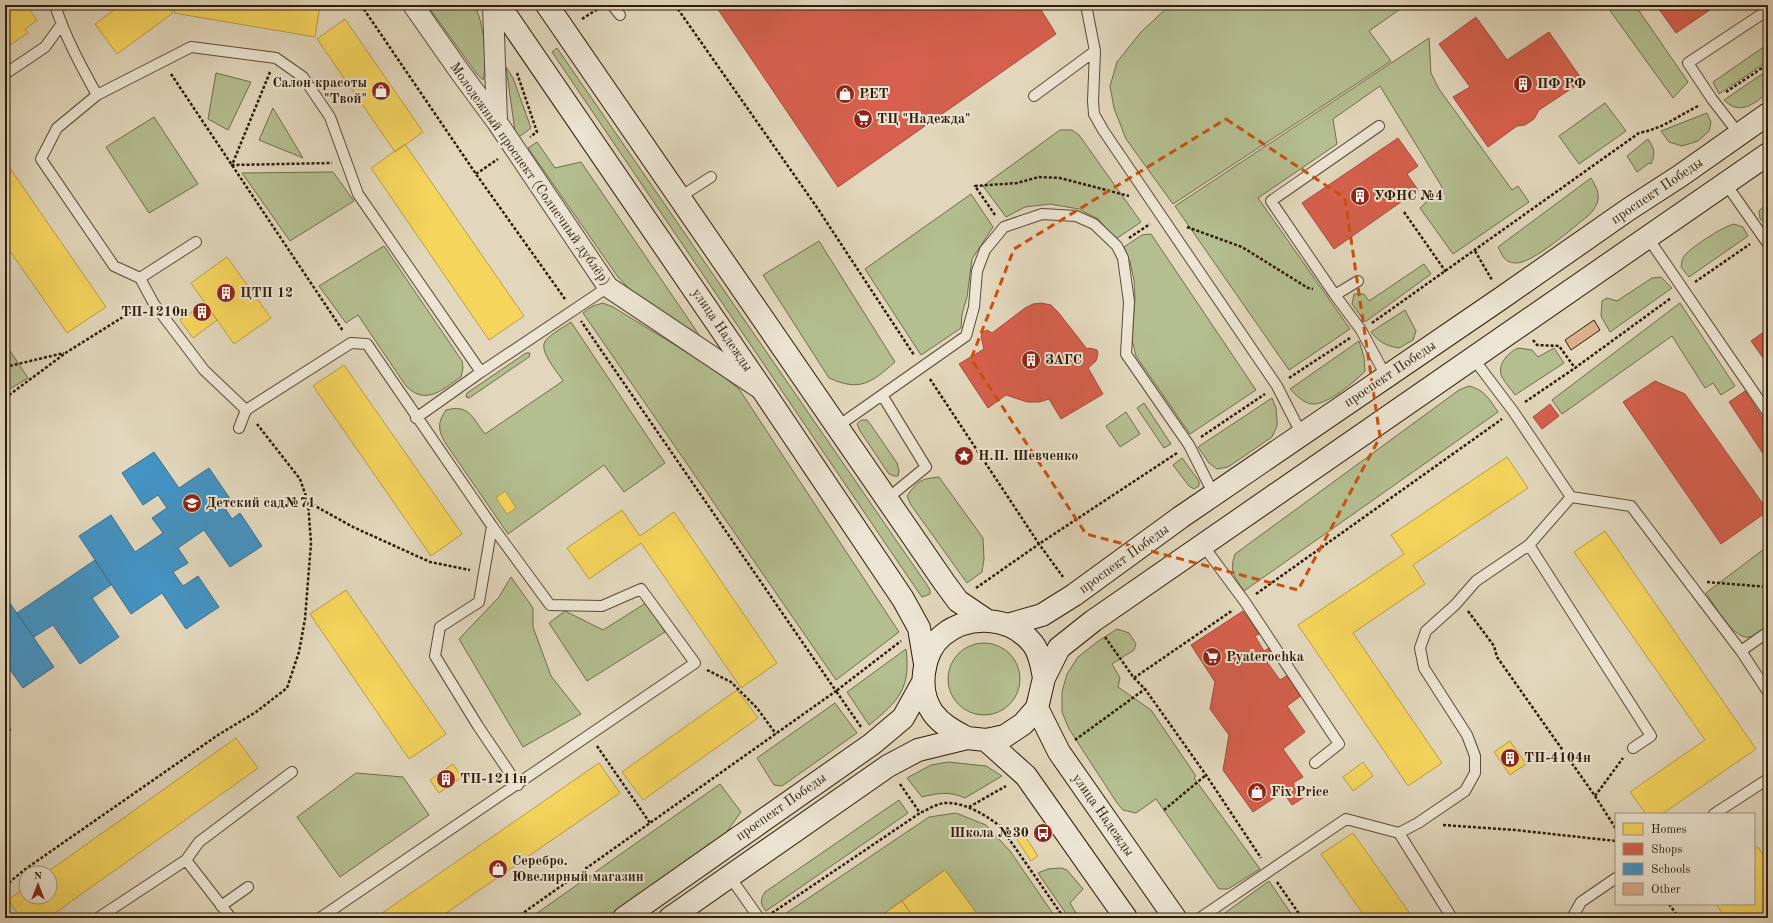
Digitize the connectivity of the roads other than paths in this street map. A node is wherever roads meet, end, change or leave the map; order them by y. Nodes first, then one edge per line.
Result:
1 (55, 5) edge
2 (414, 5) edge
3 (493, 5) edge
4 (498, 5) edge
5 (612, 5) edge
6 (1086, 5) edge
7 (554, 7) edge
8 (1768, 10) edge
9 (620, 15) dead end
10 (61, 25) junction
11 (1095, 51) junction
12 (5, 74) edge
13 (97, 95) junction
14 (1034, 96) dead end
15 (1768, 114) edge
16 (497, 122) junction
17 (1379, 126) dead end
18 (1740, 134) junction
19 (1768, 154) edge
20 (711, 177) dead end
21 (1726, 184) junction
22 (680, 197) junction
23 (1648, 238) junction
24 (1765, 240) edge
25 (196, 242) dead end
26 (140, 278) junction
27 (1358, 281) dead end
28 (608, 288) junction
29 (1335, 295) junction
30 (1473, 358) junction
31 (481, 372) junction
32 (1386, 376) junction
33 (764, 392) junction
34 (882, 395) junction
35 (246, 410) junction
36 (1768, 413) edge
37 (416, 418) junction
38 (838, 426) junction
39 (239, 428) dead end
40 (1302, 435) junction
41 (1214, 495) junction
42 (1571, 497) junction
43 (888, 498) junction
44 (492, 526) junction
45 (1202, 544) junction
46 (1530, 545) junction
47 (986, 620) junction
48 (1008, 624) junction
49 (1768, 632) edge
50 (1741, 651) junction
51 (924, 673) junction
52 (1044, 678) junction
53 (1768, 692) edge
54 (1037, 708) junction
55 (977, 739) junction
56 (1633, 748) road end
57 (1315, 763) dead end
58 (292, 772) dead end
59 (1768, 779) edge
60 (518, 785) junction
61 (1716, 813) edge
62 (1400, 833) junction
63 (186, 860) junction
64 (730, 877) junction
65 (1615, 879) edge
66 (248, 887) dead end
67 (221, 906) junction
68 (98, 918) edge
69 (231, 918) edge
70 (320, 918) edge
71 (624, 918) edge
72 (670, 918) edge
73 (759, 918) edge
74 (1126, 918) edge
75 (1175, 918) edge
76 (1200, 918) edge
77 (1452, 918) edge
78 (1572, 918) edge

1 - 10 lane
2 - 16 street, Молодежный проспект (Солнечный дублёр)
3 - 16 street
4 - 33 main road, улица Надежды
5 - 9 lane
6 - 11 lane
7 - 22 main road
8 - 18 lane
10 - 12 lane
10 - 13 lane
11 - 14 lane
11 - 40 lane
13 - 26 lane
13 - 31 lane
15 - 18 main road, проспект Победы
16 - 28 street, Молодежный проспект (Солнечный дублёр)
17 - 29 lane
18 - 32 main road, проспект Победы
19 - 21 main road, проспект Победы
20 - 22 lane
21 - 23 main road, проспект Победы
21 - 24 lane
22 - 38 main road
23 - 30 main road, проспект Победы
23 - 36 lane
25 - 26 lane
26 - 35 lane
27 - 29 lane
28 - 31 lane
28 - 33 street, Молодежный проспект (Солнечный дублёр)
29 - 32 lane
30 - 42 lane
30 - 45 main road, проспект Победы
31 - 37 lane
32 - 40 main road, проспект Победы
33 - 51 main road, улица Надежды
34 - 38 lane
34 - 41 lane
34 - 43 lane
35 - 37 lane
35 - 39 lane
37 - 44 lane
38 - 43 main road
40 - 41 main road, проспект Победы
41 - 48 main road, проспект Победы
42 - 46 lane
42 - 50 lane
43 - 47 main road
44 - 60 lane
44 - 60 lane
45 - 52 main road, проспект Победы
45 - 57 lane
46 - 56 lane
46 - 62 lane
47 - 48 main road, проспект Победы
47 - 51 main road, проспект Победы
48 - 52 main road, проспект Победы
49 - 50 lane
50 - 53 lane
51 - 55 main road
51 - 71 main road, проспект Победы
52 - 54 main road, проспект Победы
54 - 55 main road, проспект Победы
54 - 75 main road, улица Надежды
55 - 64 main road, проспект Победы
55 - 74 main road
58 - 63 lane
59 - 61 lane
60 - 70 lane
62 - 76 lane
62 - 77 lane
63 - 67 lane
63 - 68 lane
64 - 72 main road, проспект Победы
64 - 73 lane
65 - 78 lane
66 - 67 lane
67 - 69 lane

